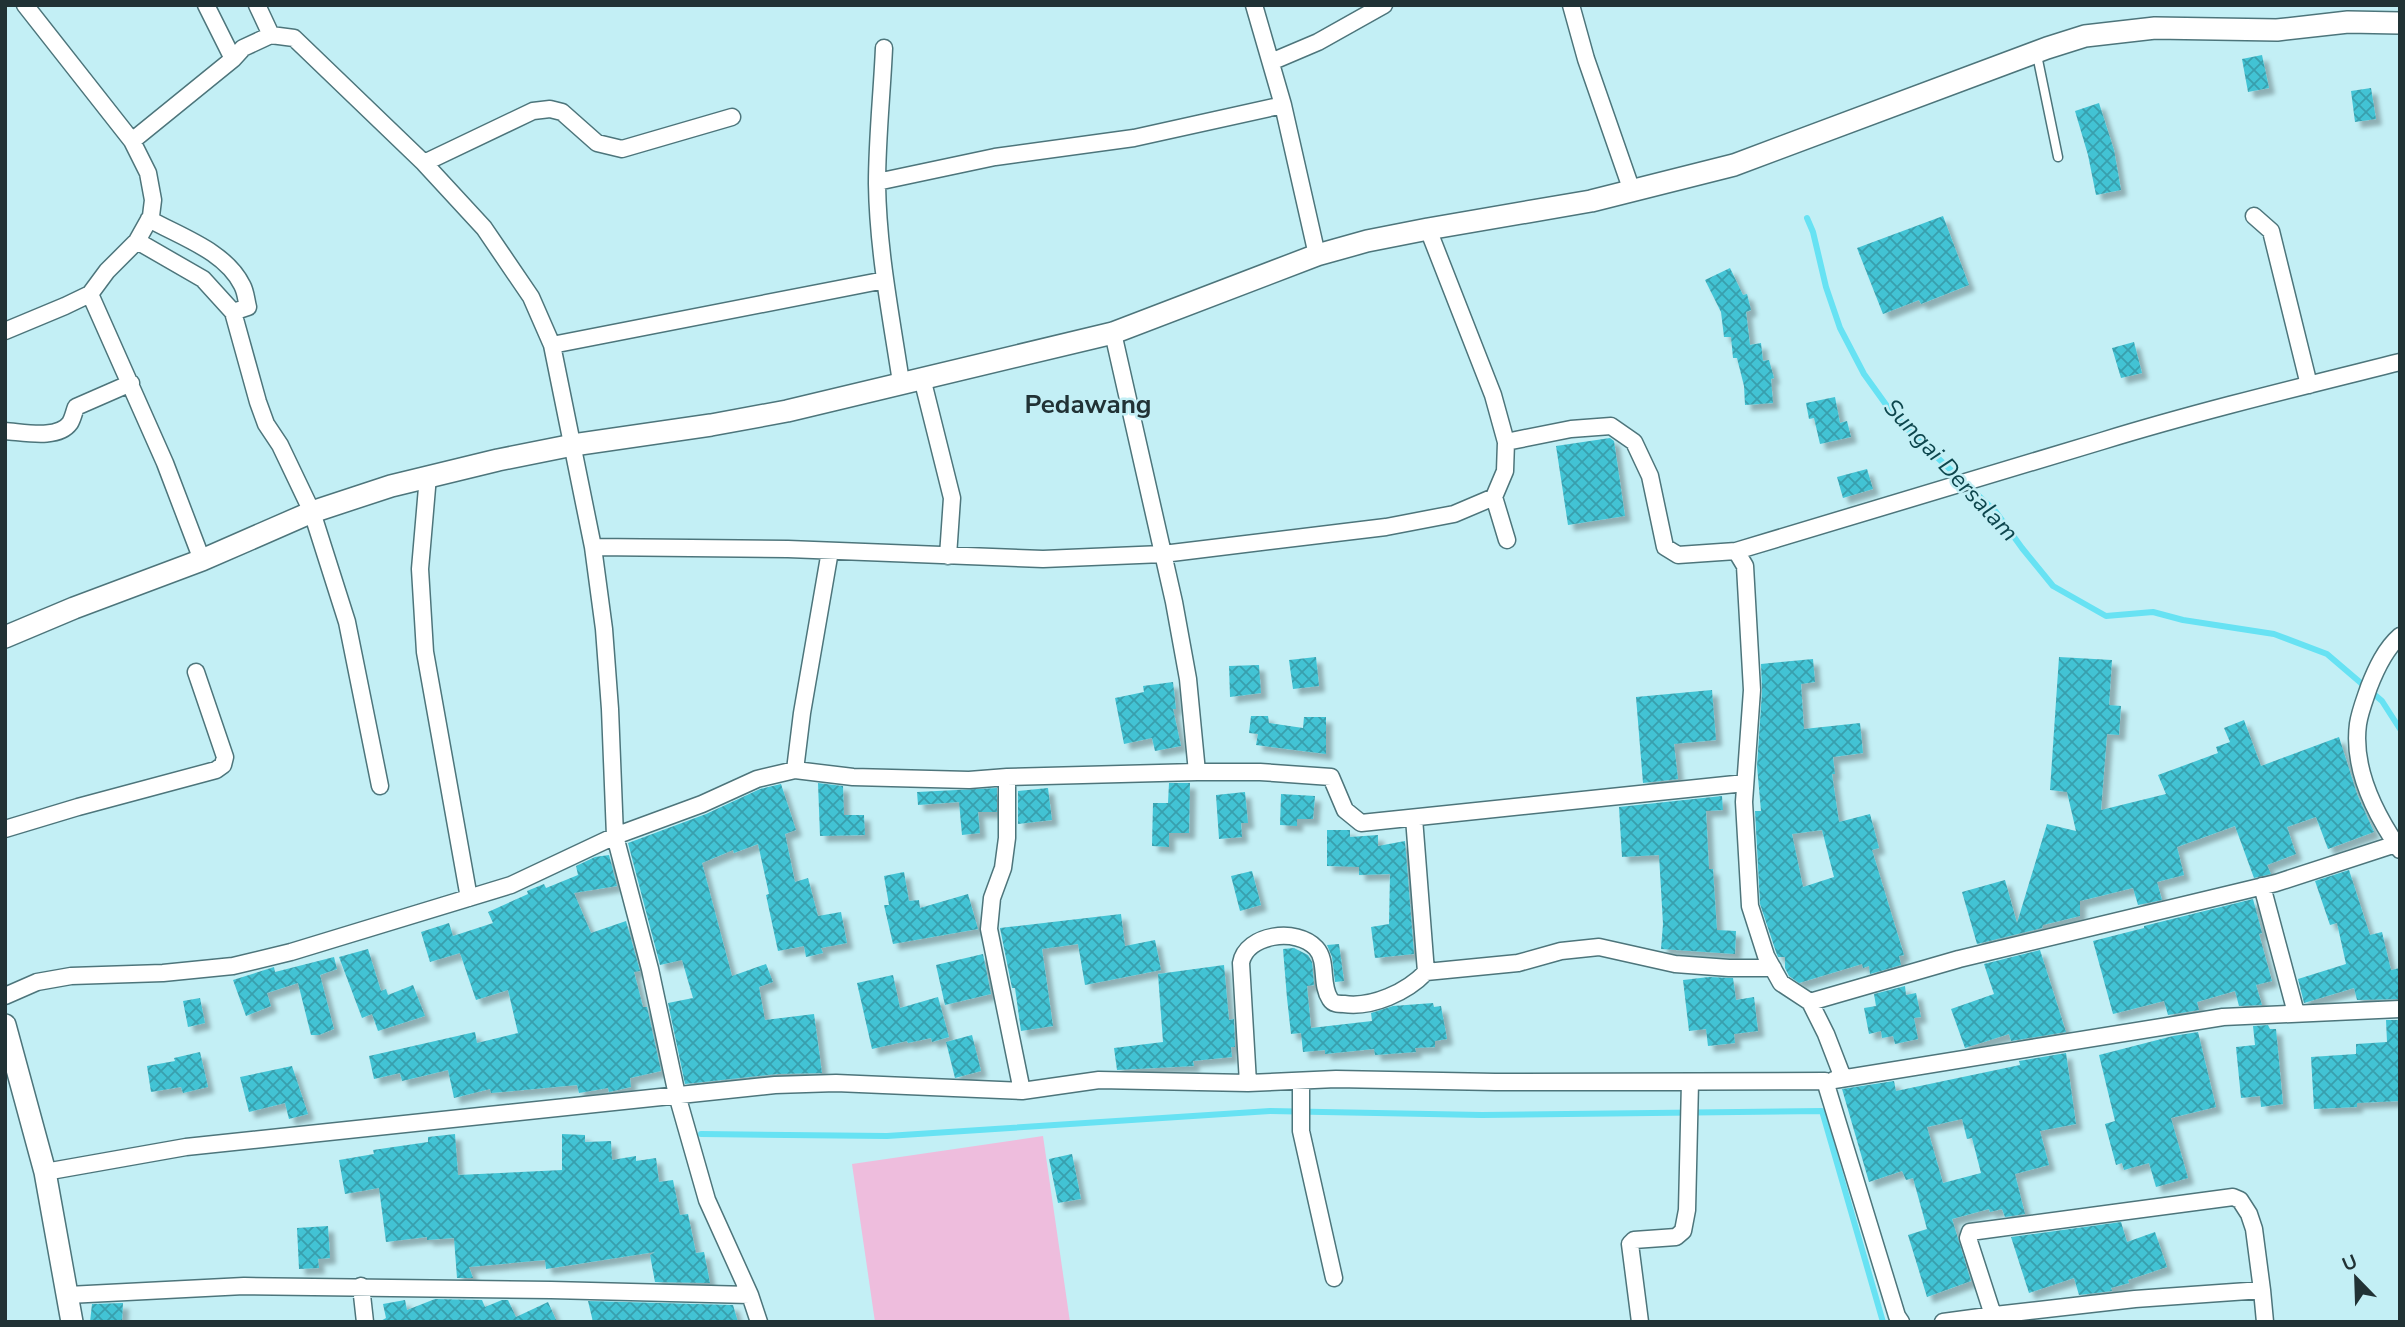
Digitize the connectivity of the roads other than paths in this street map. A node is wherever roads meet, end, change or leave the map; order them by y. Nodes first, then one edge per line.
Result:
1 (24, 5) edge
2 (206, 5) edge
3 (257, 5) edge
4 (1254, 5) edge
5 (1384, 5) edge
6 (1571, 5) edge
7 (2400, 23) edge
8 (271, 35) junction
9 (884, 48) dead end
10 (2036, 52) junction
11 (233, 59) junction
12 (1271, 62) junction
13 (1283, 105) junction
14 (732, 117) dead end
15 (132, 141) junction
16 (2058, 157) dead end
17 (424, 163) junction
18 (877, 182) junction
19 (1632, 191) junction
20 (2254, 216) dead end
21 (149, 219) junction
22 (1428, 229) junction
23 (137, 241) junction
24 (1317, 255) junction
25 (885, 280) junction
26 (90, 293) junction
27 (240, 310) junction
28 (5, 331) edge
29 (1113, 333) junction
30 (552, 345) junction
31 (2400, 362) edge
32 (911, 380) junction
33 (131, 383) junction
34 (2309, 385) junction
35 (5, 431) edge
36 (1506, 442) junction
37 (573, 445) junction
38 (428, 476) junction
39 (1494, 497) junction
40 (312, 512) junction
41 (1507, 540) dead end
42 (593, 547) junction
43 (830, 551) junction
44 (1736, 551) junction
45 (1163, 554) junction
46 (948, 556) junction
47 (202, 559) junction
48 (2400, 636) edge
49 (5, 637) edge
50 (196, 672) dead end
51 (795, 770) junction
52 (1197, 772) junction
53 (1007, 777) junction
54 (1745, 783) junction
55 (380, 786) dead end
56 (1414, 818) junction
57 (5, 829) edge
58 (615, 836) junction
59 (2398, 847) edge
60 (2262, 886) junction
61 (469, 898) junction
62 (1773, 968) junction
63 (1426, 972) junction
64 (5, 996) edge
65 (1810, 1002) junction
66 (2400, 1009) edge
67 (2296, 1013) junction
68 (5, 1025) edge
69 (1843, 1078) junction
70 (1825, 1081) junction
71 (1690, 1082) junction
72 (1248, 1083) junction
73 (1301, 1089) junction
74 (1023, 1091) junction
75 (677, 1095) junction
76 (45, 1172) junction
77 (1334, 1278) dead end
78 (361, 1286) junction
79 (2262, 1290) junction
80 (68, 1294) junction
81 (750, 1295) junction
82 (1995, 1317) edge
83 (72, 1322) edge
84 (365, 1322) edge
85 (759, 1322) edge
86 (1640, 1322) edge
87 (1901, 1322) edge
88 (1943, 1322) edge
89 (2265, 1322) edge

1 - 15 street
2 - 11 street
3 - 8 street
4 - 12 street
5 - 12 street
6 - 19 street
7 - 10 street
8 - 11 street
8 - 17 street
9 - 18 street
10 - 16 lane
10 - 19 street
11 - 15 street
12 - 13 street
13 - 18 street
13 - 24 street
14 - 17 street
15 - 21 street
17 - 30 street
18 - 25 street
19 - 22 street
20 - 34 street
21 - 23 street
21 - 27 street
22 - 24 street
22 - 36 street
23 - 26 street
23 - 27 street
24 - 29 street
25 - 30 street
25 - 32 street
26 - 28 street
26 - 33 street
27 - 40 street
29 - 32 street
29 - 45 street
30 - 37 street
31 - 34 street
32 - 37 street
32 - 46 street
33 - 35 street
33 - 47 street
34 - 44 street
36 - 39 street
36 - 44 street
37 - 38 street
37 - 42 street
38 - 40 street
38 - 61 street
39 - 41 street
39 - 45 street
40 - 47 street
40 - 55 street
42 - 43 street
42 - 58 street
43 - 46 street
43 - 51 street
44 - 54 street
45 - 46 street
45 - 52 street
47 - 49 street
48 - 59 street
50 - 57 street
51 - 53 street
51 - 58 street
52 - 53 street
52 - 56 street
53 - 74 street
54 - 56 street
54 - 62 street
56 - 63 street
58 - 61 street
58 - 75 street
59 - 60 street
60 - 65 street
60 - 67 street
61 - 64 street
62 - 63 street
62 - 65 street
63 - 72 street
65 - 69 street
66 - 67 street
67 - 69 street
68 - 76 street
69 - 70 street
70 - 71 street
70 - 87 street
71 - 73 street
71 - 86 street
72 - 73 street
72 - 74 street
73 - 77 street
74 - 75 street
75 - 76 street
75 - 81 street
76 - 80 street
78 - 80 street
78 - 81 street
78 - 84 street
79 - 82 street
79 - 82 street
79 - 89 street
80 - 83 street
81 - 85 street
82 - 88 street

